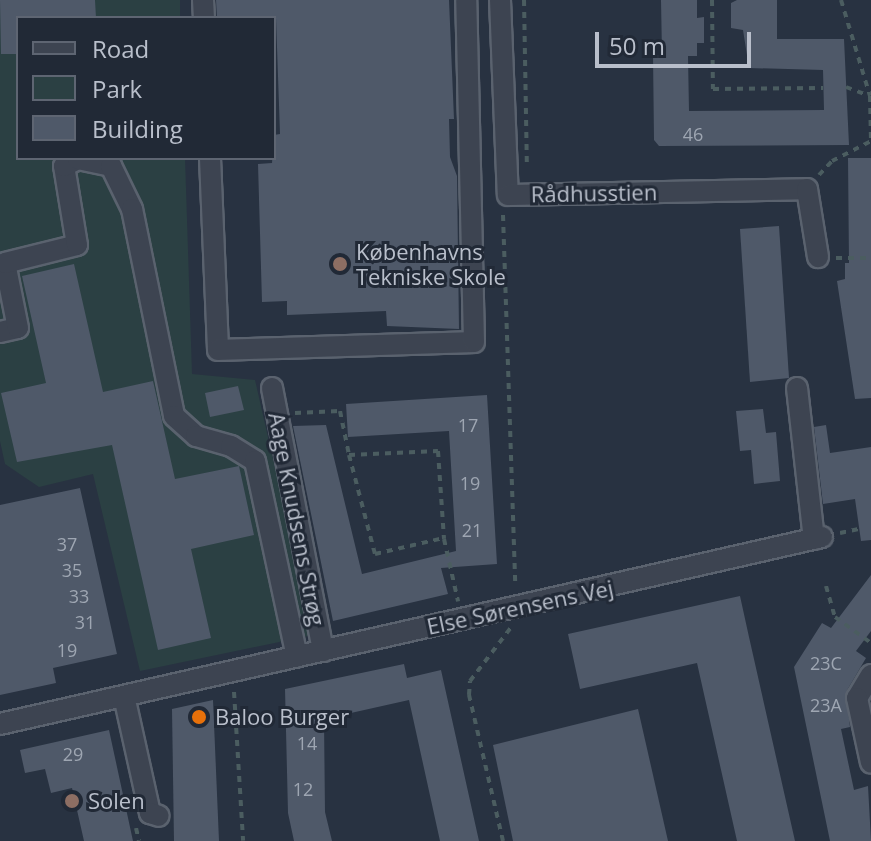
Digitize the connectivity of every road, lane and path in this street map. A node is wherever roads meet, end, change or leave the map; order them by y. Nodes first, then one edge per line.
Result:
1 (466, 0) edge
2 (500, 0) edge
3 (712, 0) edge
4 (841, 0) edge
5 (846, 87) dead end
6 (823, 88) dead end
7 (870, 96) edge
8 (871, 141) edge
9 (76, 160) edge
10 (83, 160) edge
11 (210, 160) edge
12 (807, 189) junction
13 (503, 211) dead end
14 (818, 257) joint
15 (871, 258) edge
16 (0, 332) edge
17 (272, 388) dead end
18 (797, 388) dead end
19 (277, 414) junction
20 (349, 455) junction
21 (444, 538) junction
22 (826, 586) dead end
23 (516, 608) junction
24 (462, 619) junction
25 (871, 643) edge
26 (323, 651) junction
27 (297, 657) junction
28 (226, 673) junction
29 (871, 675) edge
30 (124, 696) junction
31 (0, 724) edge
32 (871, 763) edge
33 (159, 816) dead end
34 (243, 841) edge
35 (503, 841) edge

1 - 11 street
2 - 12 street, Rådhusstien
3 - 6 path
4 - 7 path
5 - 7 path
7 - 8 path
8 - 12 path
9 - 16 street
10 - 27 street
12 - 14 street
13 - 23 path, Rådhusstien
14 - 15 path
17 - 19 street, Aage Knudsens Strøg
18 - 23 street, Else Sørensens Vej
19 - 20 path
19 - 26 street, Aage Knudsens Strøg
20 - 21 path
20 - 21 path
21 - 24 path
22 - 25 path
23 - 24 street, Else Sørensens Vej
23 - 35 path
24 - 26 street, Else Sørensens Vej
26 - 27 street, Else Sørensens Vej
27 - 28 street, Else Sørensens Vej
28 - 30 street, Else Sørensens Vej
28 - 34 path
29 - 32 street
30 - 31 street, Else Sørensens Vej
30 - 33 street

